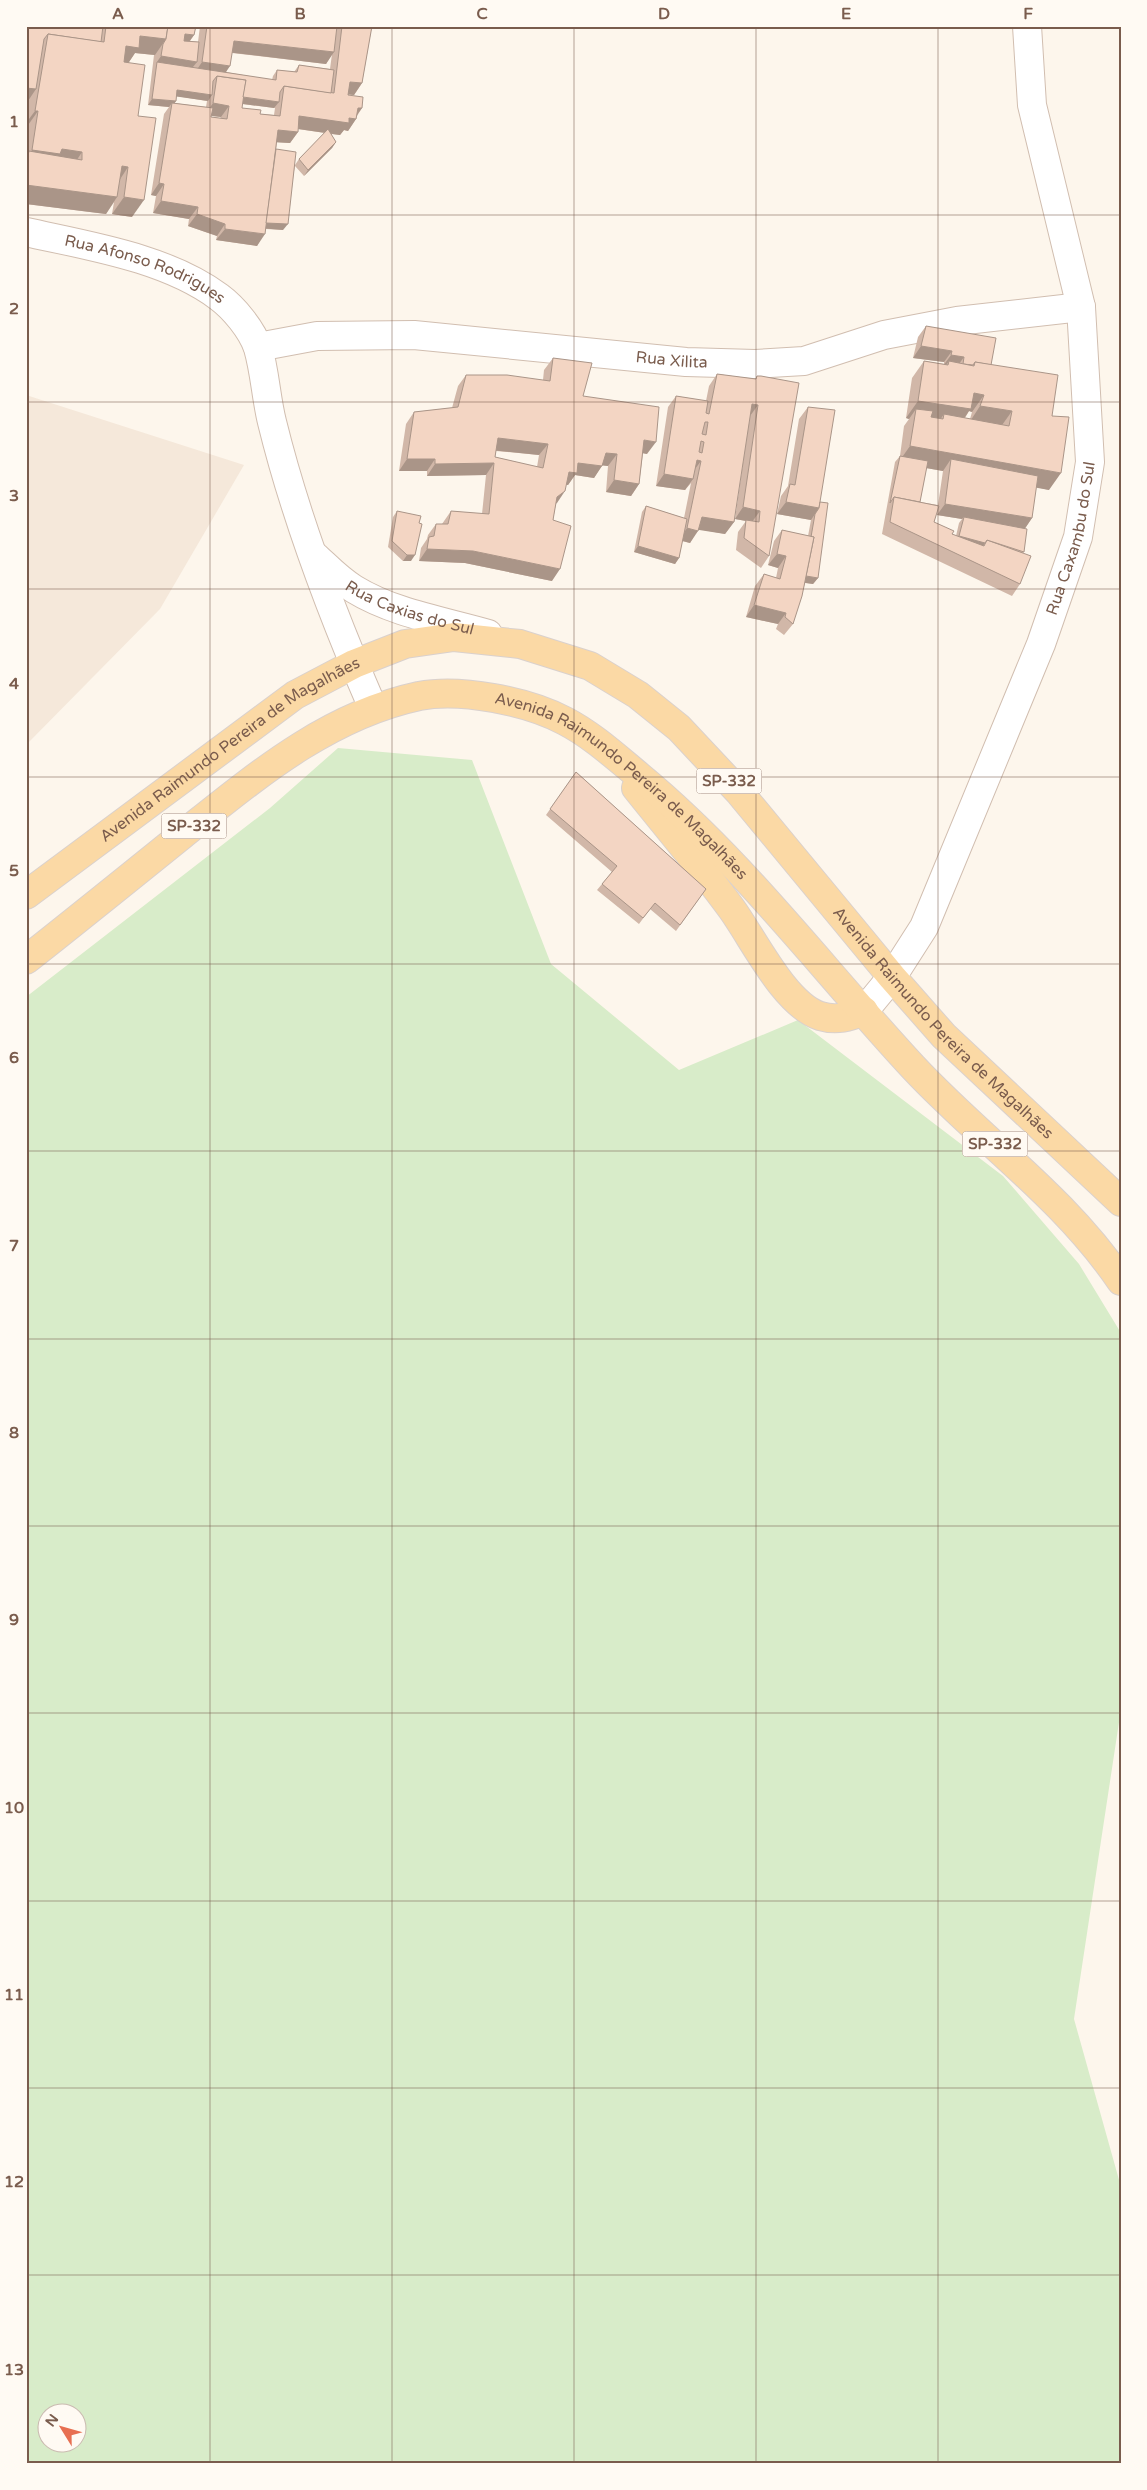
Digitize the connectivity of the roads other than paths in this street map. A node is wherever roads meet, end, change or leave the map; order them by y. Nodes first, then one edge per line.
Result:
1 (1028, 26) edge
2 (26, 232) edge
3 (1081, 307) junction
4 (254, 339) junction
5 (311, 552) junction
6 (520, 644) junction
7 (354, 664) junction
8 (373, 708) junction
9 (603, 746) junction
10 (26, 895) edge
11 (26, 960) edge
12 (892, 977) junction
13 (864, 1011) junction
14 (1121, 1202) edge
15 (1121, 1281) edge

1 - 3 street, Rua Caxambu do Sul
2 - 4 street, Rua Afonso Rodrigues
3 - 4 street, Rua Xilita
3 - 12 street, Rua Caxambu do Sul
4 - 5 street, Rua Caxias do Sul
5 - 6 street, Rua Caxias do Sul
5 - 7 street, Rua Caxias do Sul
6 - 7 main road, Avenida Raimundo Pereira de Magalhães / SP-332
6 - 12 main road, Avenida Raimundo Pereira de Magalhães / SP-332
7 - 8 street, Rua Caxias do Sul
7 - 10 main road, Avenida Raimundo Pereira de Magalhães / SP-332
8 - 9 main road, Avenida Raimundo Pereira de Magalhães / SP-332
8 - 11 main road, Avenida Raimundo Pereira de Magalhães / SP-332
9 - 13 main road, Avenida Raimundo Pereira de Magalhães / SP-332
9 - 13 main road
12 - 13 street, Rua Caxambu do Sul
12 - 14 main road, Avenida Raimundo Pereira de Magalhães / SP-332
13 - 15 main road, Avenida Raimundo Pereira de Magalhães / SP-332

